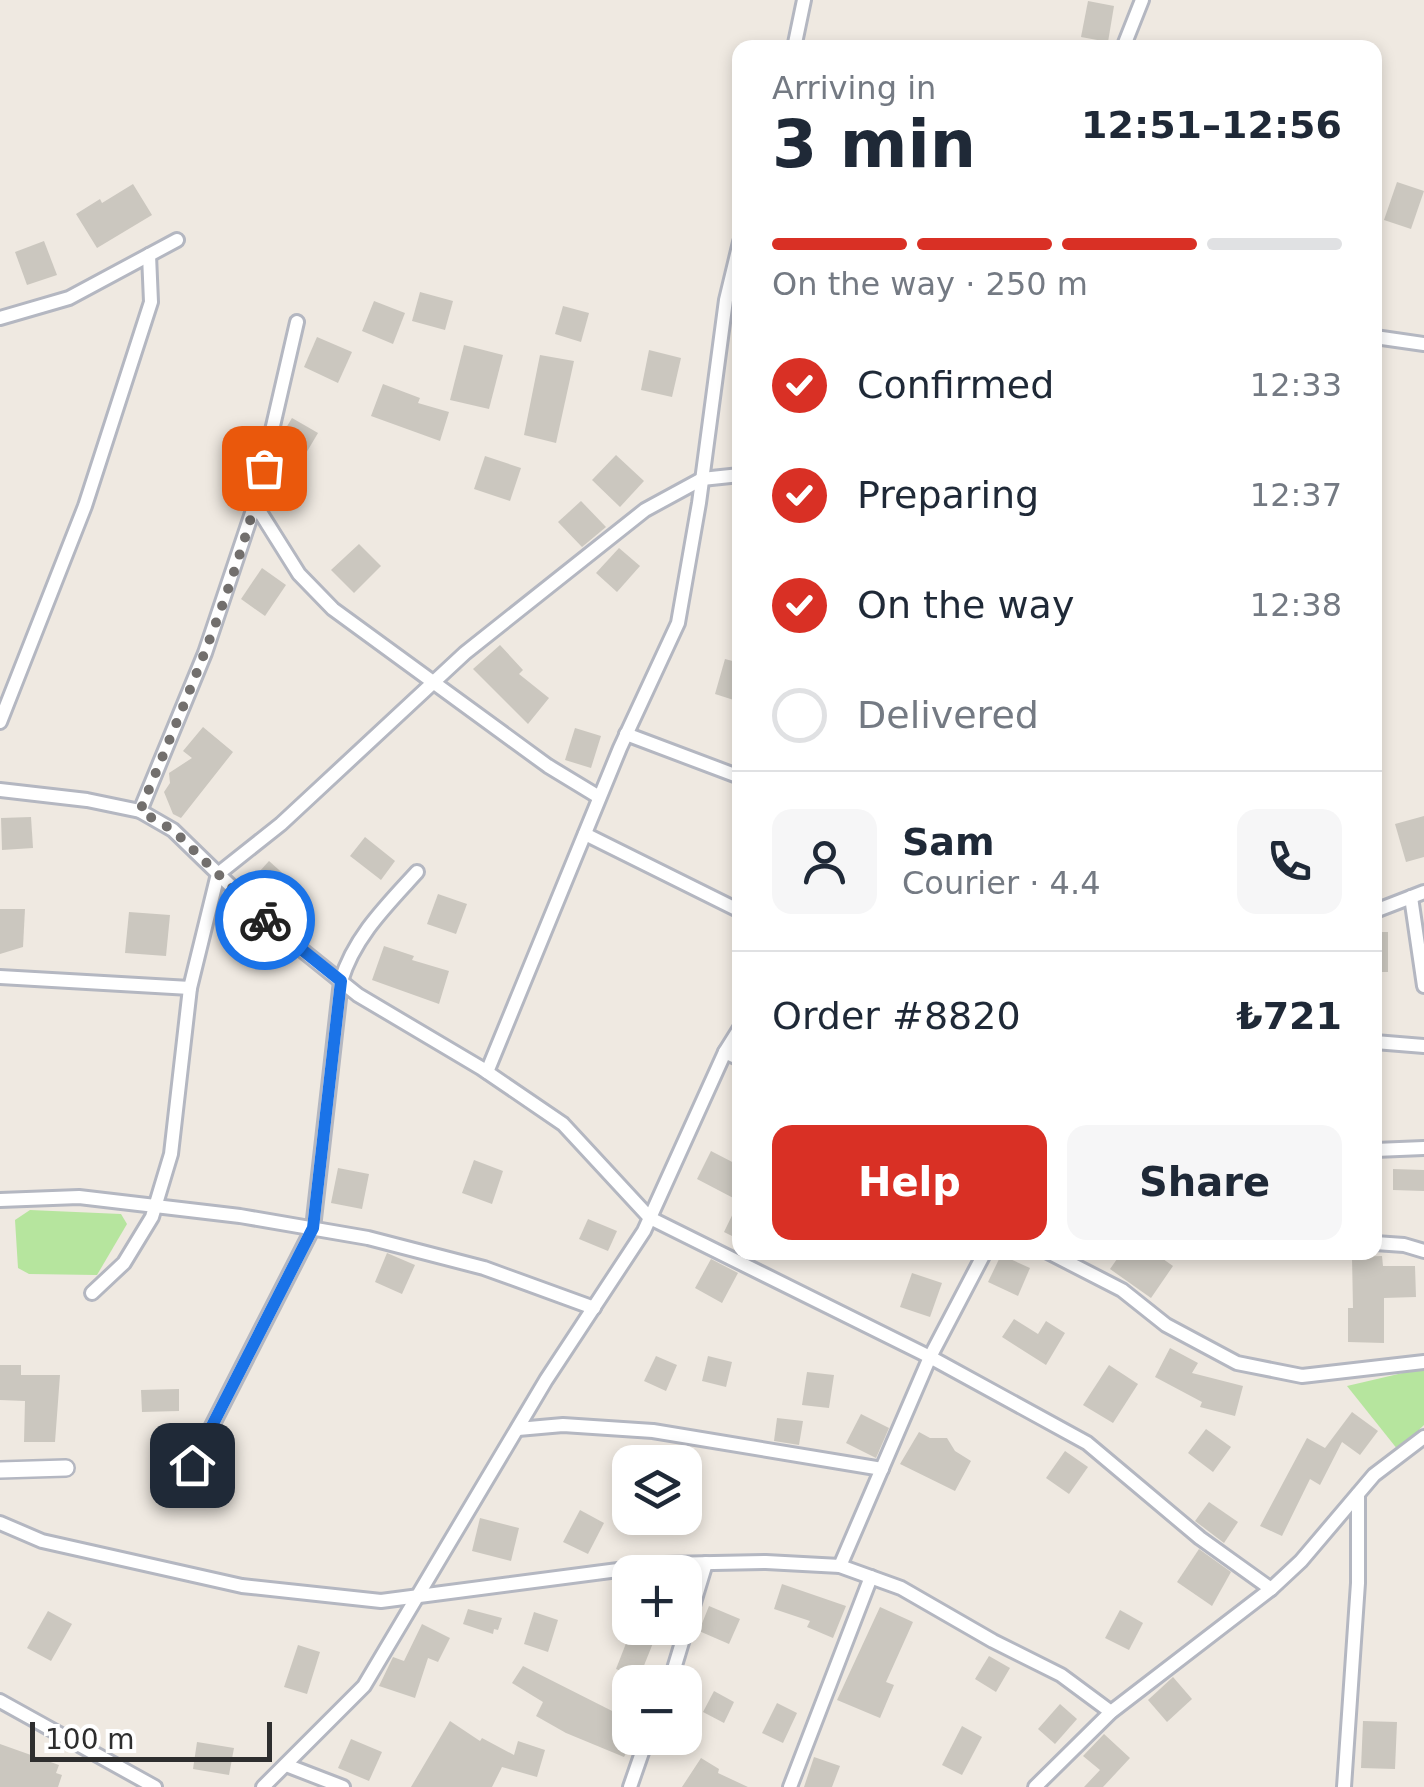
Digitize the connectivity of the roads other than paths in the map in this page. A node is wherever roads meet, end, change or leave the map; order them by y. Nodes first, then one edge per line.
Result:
1 (804, 0) edge
2 (1142, 0) edge
3 (796, 40) edge
4 (1127, 40) edge
5 (177, 240) dead end
6 (149, 255) junction
7 (732, 306) edge
8 (0, 318) edge
9 (297, 322) dead end
10 (1382, 338) edge
11 (1424, 344) edge
12 (732, 477) edge
13 (702, 479) junction
14 (255, 504) junction
15 (432, 684) junction
16 (0, 722) edge
17 (626, 734) junction
18 (732, 774) edge
19 (0, 790) edge
20 (600, 797) junction
21 (140, 811) junction
22 (584, 834) junction
23 (417, 872) dead end
24 (218, 874) junction
25 (1418, 895) edge
26 (732, 907) edge
27 (1382, 908) edge
28 (0, 977) edge
29 (341, 981) junction
30 (1424, 986) edge
31 (190, 988) junction
32 (732, 1041) edge
33 (1382, 1043) edge
34 (1424, 1046) edge
35 (725, 1052) junction
36 (732, 1055) edge
37 (487, 1072) junction
38 (1424, 1148) edge
39 (1382, 1150) edge
40 (0, 1205) edge
41 (155, 1206) junction
42 (650, 1218) junction
43 (313, 1228) junction
44 (1382, 1244) edge
45 (1424, 1251) edge
46 (732, 1258) edge
47 (735, 1260) edge
48 (981, 1260) edge
49 (1064, 1260) edge
50 (92, 1293) dead end
51 (594, 1308) junction
52 (930, 1356) junction
53 (1424, 1362) edge
54 (518, 1429) junction
55 (1424, 1437) edge
56 (192, 1465) dead end
57 (66, 1468) dead end
58 (882, 1469) junction
59 (0, 1470) edge
60 (1358, 1494) junction
61 (0, 1523) edge
62 (706, 1563) junction
63 (840, 1566) junction
64 (871, 1577) junction
65 (1271, 1589) junction
66 (418, 1598) junction
67 (675, 1665) edge
68 (0, 1701) edge
69 (1111, 1712) junction
70 (641, 1755) edge
71 (286, 1764) junction
72 (155, 1787) edge
73 (263, 1787) edge
74 (342, 1787) edge
75 (630, 1787) edge
76 (790, 1787) edge
77 (1035, 1787) edge
78 (1344, 1787) edge

1 - 3 street
2 - 4 street
5 - 6 street
6 - 8 street
6 - 16 street
7 - 13 street
9 - 14 street
10 - 11 street
12 - 13 street
13 - 15 street
13 - 17 street
14 - 15 street
14 - 21 street
15 - 20 street
15 - 24 street
17 - 18 street
17 - 20 street
19 - 21 street
20 - 22 street
21 - 24 street
22 - 26 street
22 - 37 street
23 - 29 street
24 - 29 street
24 - 31 street
25 - 27 street
25 - 30 street
28 - 31 street
29 - 37 street
29 - 43 street
31 - 41 street
32 - 35 street
33 - 34 street
35 - 36 street
35 - 42 street
37 - 42 street
38 - 39 street
40 - 41 street
41 - 43 street
41 - 50 street
42 - 46 street
42 - 51 street
43 - 51 street
43 - 56 street
44 - 45 street
47 - 52 street
48 - 52 street
49 - 53 street
51 - 54 street
52 - 58 street
52 - 65 street
54 - 58 street
54 - 66 street
55 - 60 street
57 - 59 street
58 - 63 street
60 - 65 street
60 - 78 street
61 - 66 street
62 - 63 street
62 - 66 street
62 - 67 street
63 - 64 street
64 - 69 street
64 - 76 street
65 - 69 street
66 - 71 street
68 - 72 street
69 - 77 street
70 - 75 street
71 - 73 street
71 - 74 street

